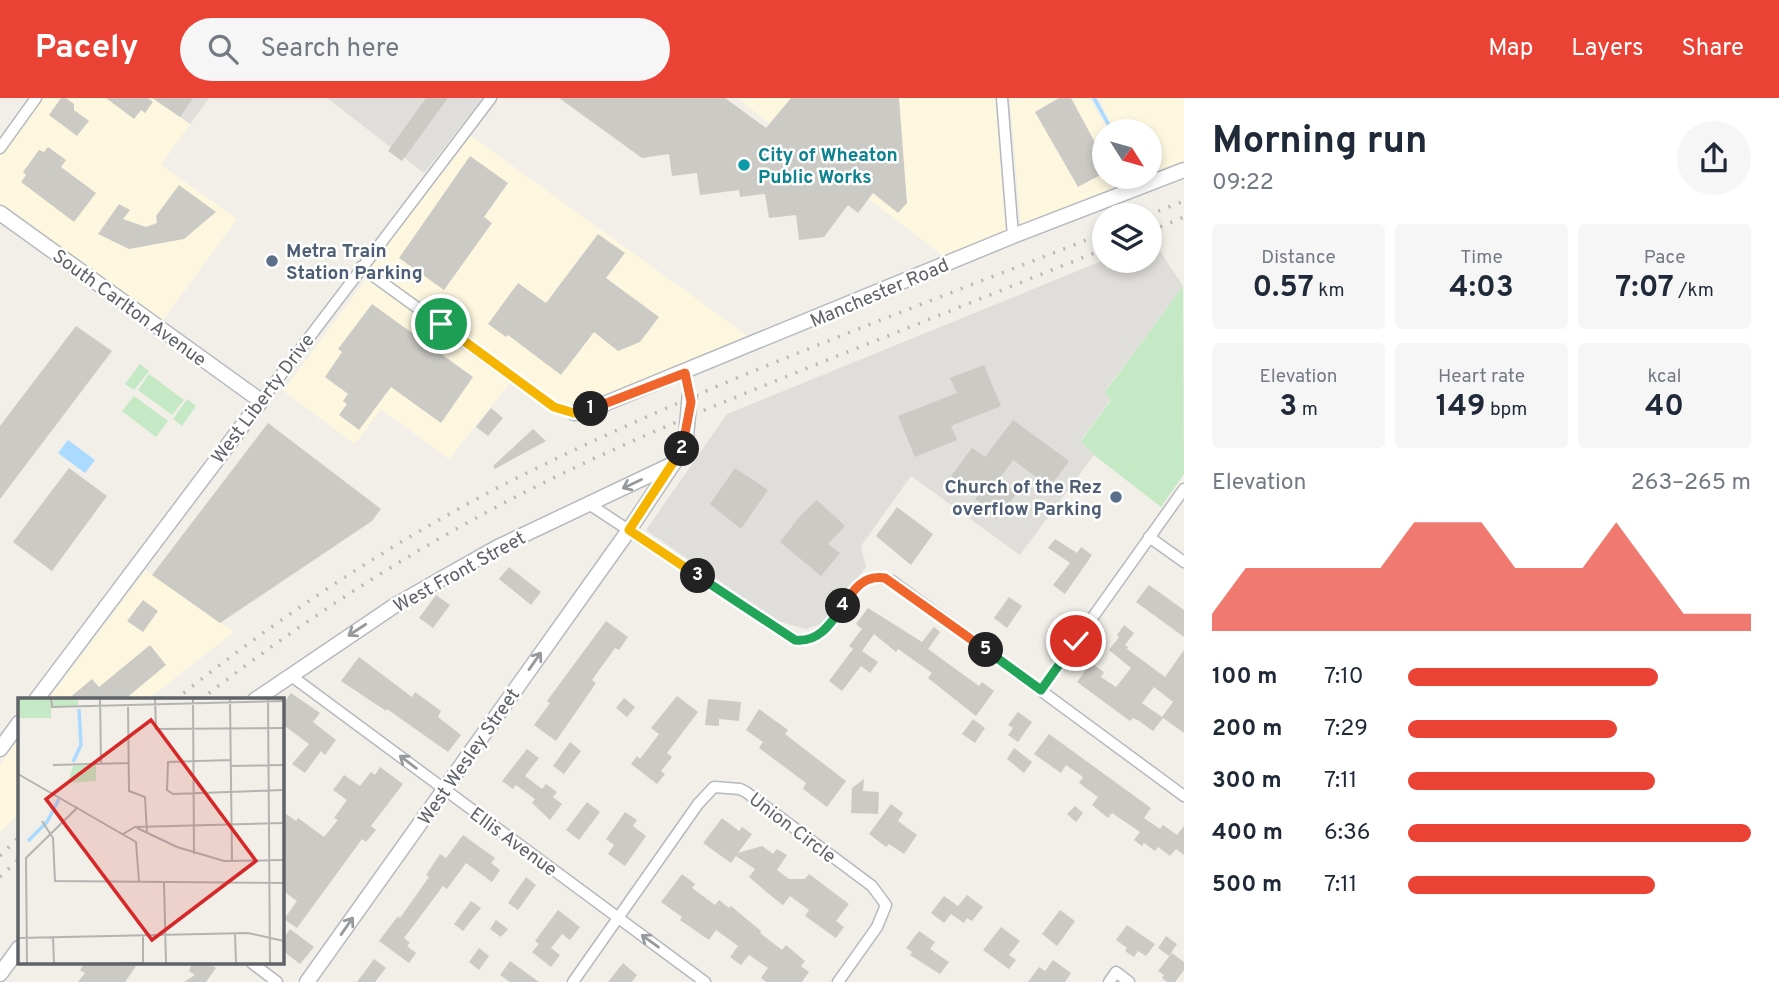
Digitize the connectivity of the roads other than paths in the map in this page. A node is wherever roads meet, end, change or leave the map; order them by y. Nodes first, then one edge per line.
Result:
1 (36, 98) edge
2 (491, 98) edge
3 (1002, 98) edge
4 (0, 148) edge
5 (1184, 170) edge
6 (0, 213) edge
7 (1013, 236) junction
8 (361, 267) junction
9 (685, 373) junction
10 (261, 401) junction
11 (574, 413) joint
12 (674, 463) junction
13 (1184, 489) edge
14 (589, 504) junction
15 (629, 530) junction
16 (1149, 537) junction
17 (1184, 562) edge
18 (290, 675) junction
19 (1041, 690) junction
20 (38, 698) edge
21 (258, 698) edge
22 (18, 724) edge
23 (0, 749) edge
24 (444, 789) junction
25 (1184, 796) edge
26 (618, 918) junction
27 (18, 949) edge
28 (253, 964) edge
29 (0, 974) edge
30 (277, 982) edge
31 (307, 982) edge
32 (573, 982) edge
33 (705, 982) edge
34 (838, 982) edge
35 (1109, 982) edge
36 (1129, 982) edge

1 - 4 street
2 - 8 street, West Liberty Drive
3 - 7 street
5 - 7 street, Manchester Road
6 - 10 street, South Carlton Avenue
7 - 9 street, Manchester Road
8 - 10 street, West Liberty Drive
8 - 11 street
9 - 11 street, Manchester Road
9 - 12 street, West Wesley Street, bridge
10 - 20 street, West Liberty Drive
12 -> 14 street, West Front Street
12 - 15 street, West Wesley Street
13 - 16 street
14 - 15 street
14 -> 18 street, West Front Street
15 - 19 street
24 -> 15 street, West Wesley Street
16 - 17 street
16 - 19 street
18 - 21 street, West Front Street
24 -> 18 street, Ellis Avenue
19 - 25 street
22 - 23 street
24 - 26 street, Ellis Avenue
31 -> 24 street, West Wesley Street
26 - 32 street
33 -> 26 street, Ellis Avenue
26 - 34 street, Union Circle
27 - 29 street
28 - 30 street
35 - 36 street

